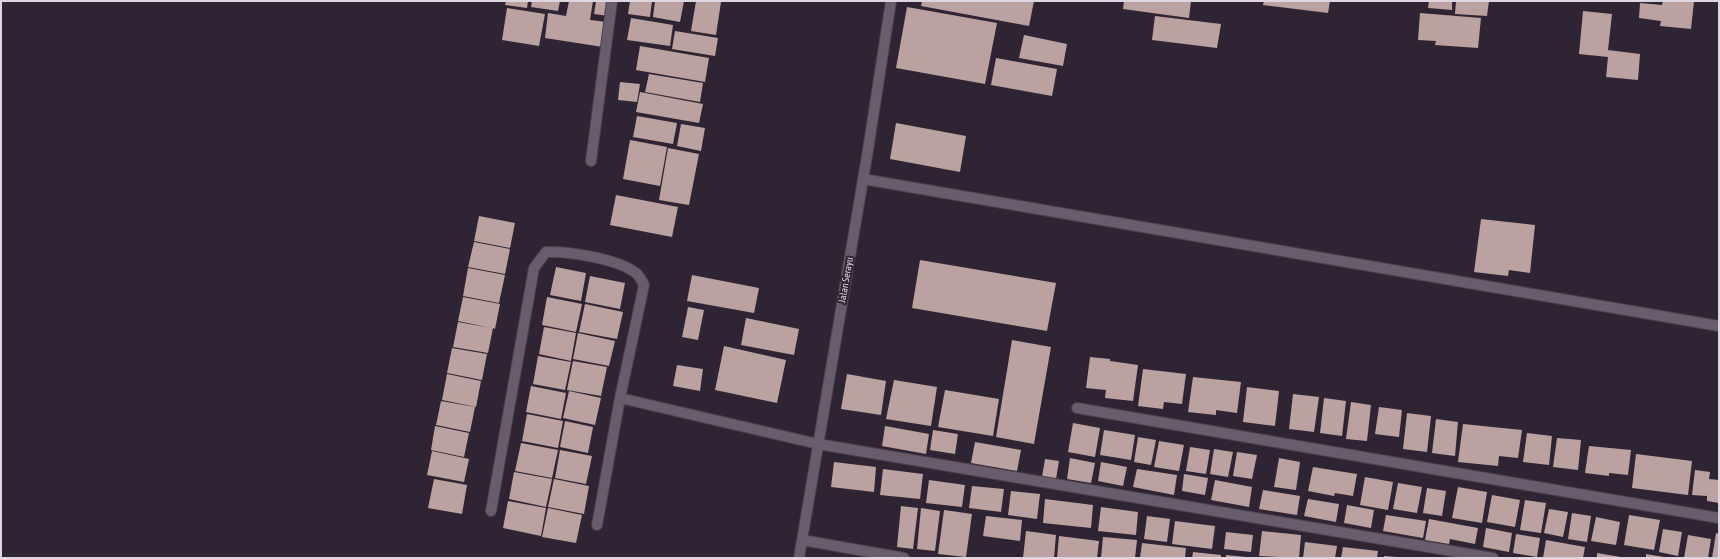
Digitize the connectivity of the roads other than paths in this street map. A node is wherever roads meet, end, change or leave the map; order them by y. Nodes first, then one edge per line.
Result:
1 (612, 1) edge
2 (891, 1) edge
3 (591, 161) dead end
4 (863, 179) junction
5 (1719, 326) edge
6 (620, 398) junction
7 (1077, 408) dead end
8 (818, 444) junction
9 (490, 511) dead end
10 (1719, 518) edge
11 (597, 525) dead end
12 (802, 540) junction
13 (798, 558) edge
14 (904, 558) edge
15 (1493, 558) edge

1 - 3 street
2 - 4 street, Jalan Serayu
4 - 5 street
4 - 8 street, Jalan Serayu
6 - 8 street
6 - 9 street
6 - 11 street
7 - 10 street
8 - 12 street, Jalan Serayu
8 - 15 street
12 - 13 street, Jalan Serayu
12 - 14 street

